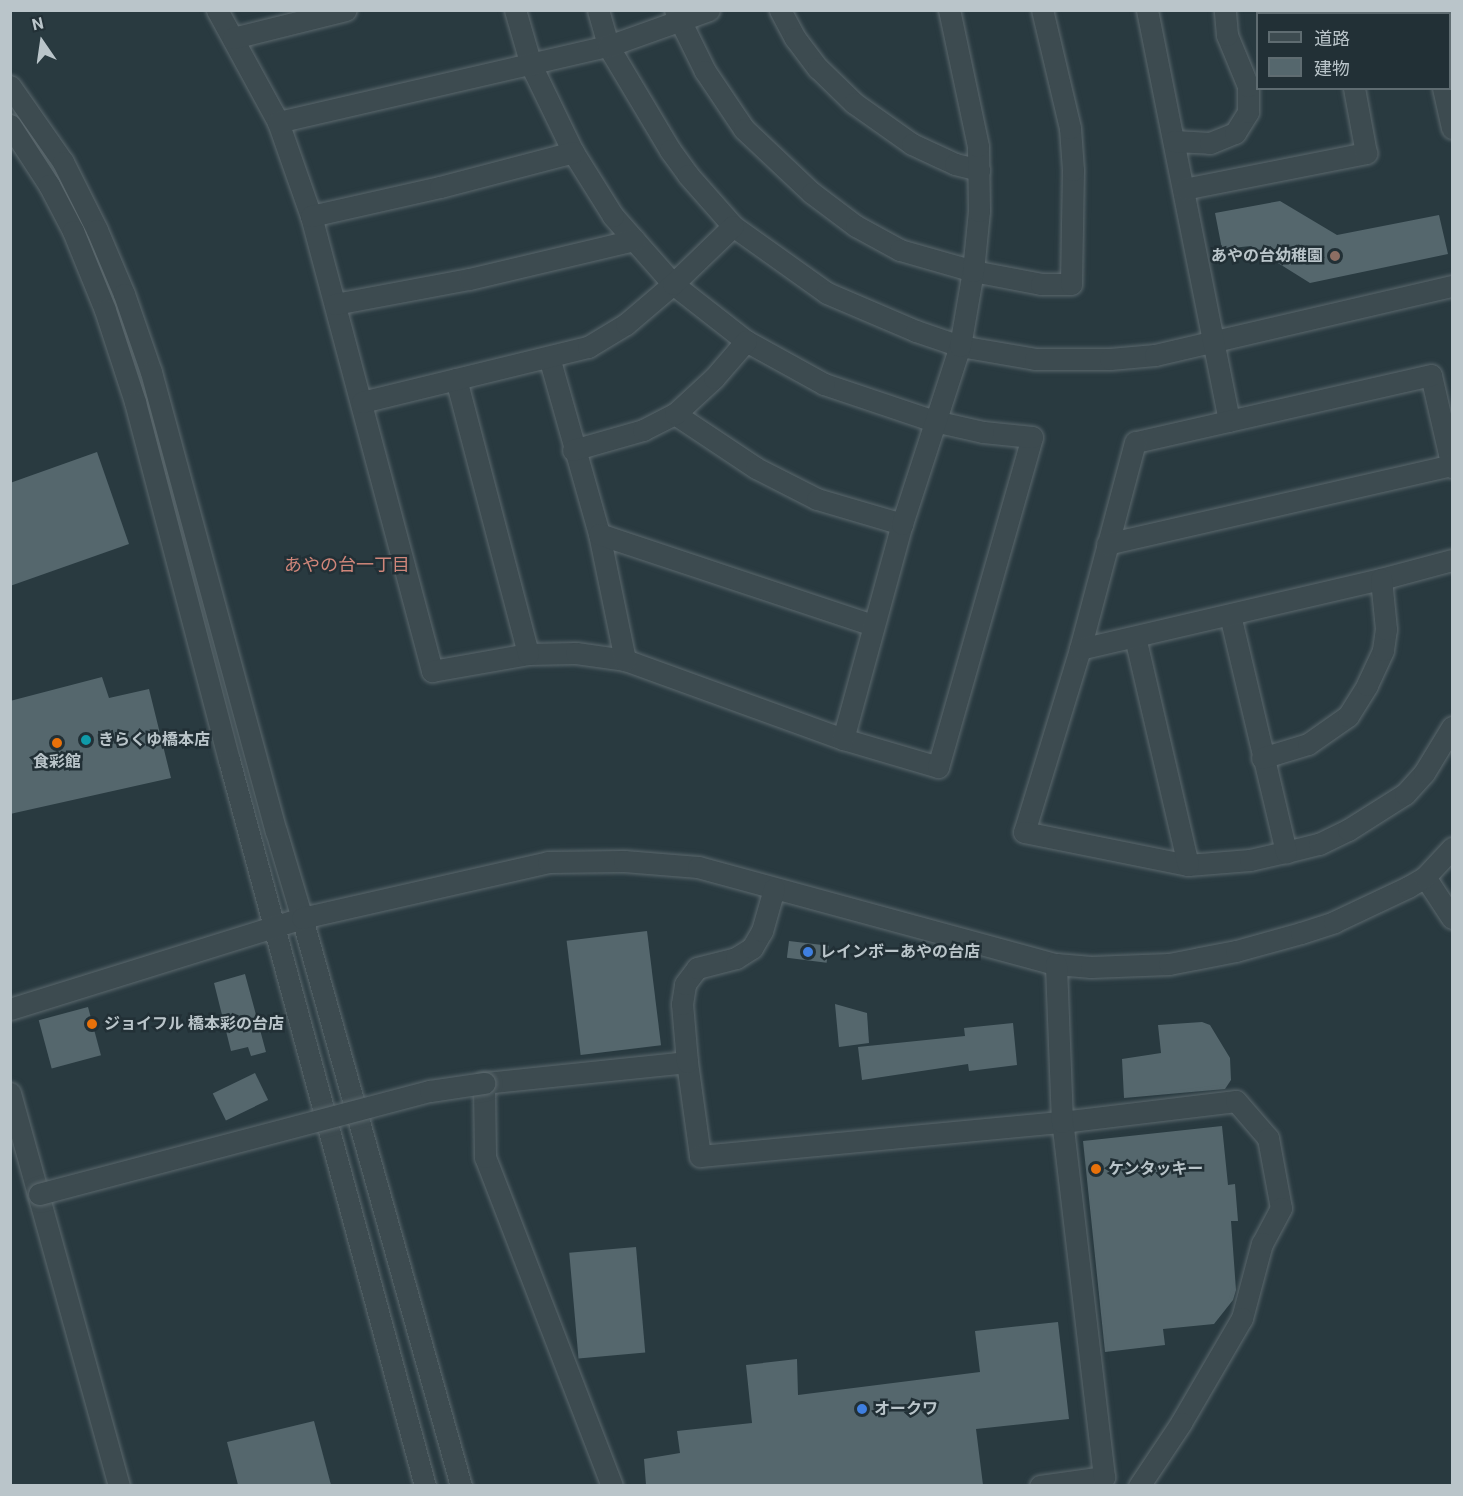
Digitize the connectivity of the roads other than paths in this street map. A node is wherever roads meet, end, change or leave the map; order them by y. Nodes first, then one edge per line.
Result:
1 (217, 10) edge
2 (346, 10) edge
3 (516, 10) edge
4 (598, 10) edge
5 (709, 10) edge
6 (780, 10) edge
7 (949, 10) edge
8 (1042, 10) edge
9 (1147, 10) edge
10 (1225, 10) edge
11 (676, 15) edge
12 (232, 38) junction
13 (608, 46) junction
14 (531, 65) junction
15 (10, 86) edge
16 (1353, 90) edge
17 (1443, 90) edge
18 (278, 122) junction
19 (10, 126) edge
20 (1452, 128) edge
21 (1174, 141) junction
22 (573, 152) junction
23 (979, 170) junction
24 (1184, 189) junction
25 (311, 216) junction
26 (733, 226) junction
27 (634, 240) junction
28 (973, 271) junction
29 (673, 284) junction
30 (1452, 286) edge
31 (335, 304) junction
32 (746, 341) junction
33 (1212, 343) junction
34 (960, 346) junction
35 (549, 357) junction
36 (456, 379) junction
37 (1442, 381) edge
38 (362, 402) junction
39 (675, 414) junction
40 (934, 421) junction
41 (1229, 421) junction
42 (573, 450) junction
43 (1452, 466) edge
44 (902, 524) junction
45 (598, 534) junction
46 (1107, 544) junction
47 (1452, 560) edge
48 (1381, 579) junction
49 (1230, 615) junction
50 (872, 625) junction
51 (1135, 637) junction
52 (1080, 649) junction
53 (528, 654) junction
54 (626, 660) junction
55 (1452, 728) edge
56 (843, 739) junction
57 (1262, 758) junction
58 (1452, 848) edge
59 (1286, 852) junction
60 (1188, 865) junction
61 (1425, 877) junction
62 (774, 889) junction
63 (302, 918) junction
64 (1452, 918) edge
65 (274, 927) junction
66 (1056, 964) junction
67 (10, 1010) edge
68 (687, 1062) junction
69 (484, 1083) junction
70 (10, 1094) edge
71 (1062, 1122) junction
72 (39, 1194) junction
73 (119, 1485) edge
74 (425, 1485) edge
75 (461, 1485) edge
76 (612, 1485) edge
77 (1040, 1485) edge
78 (1139, 1485) edge

1 - 12 street
2 - 12 street
3 - 14 street
4 - 13 street
5 - 11 street
6 - 23 street
7 - 23 street
8 - 28 street
9 - 21 street
10 - 21 street
11 - 13 street
11 - 28 street
12 - 18 street
13 - 14 street
13 - 26 street
14 - 18 street
14 - 22 street
15 - 63 street
16 - 24 street
17 - 20 street
18 - 25 street
19 - 65 street
21 - 24 street
22 - 25 street
22 - 27 street
23 - 28 street
24 - 33 street
25 - 31 street
26 - 29 street
26 - 34 street
27 - 29 street
27 - 31 street
28 - 34 street
29 - 32 street
29 - 35 street
30 - 33 street
31 - 38 street
32 - 39 street
32 - 40 street
33 - 34 street
33 - 41 street
34 - 40 street
35 - 36 street
35 - 42 street
36 - 38 street
36 - 53 street
37 - 41 street
37 - 43 street
38 - 53 street
39 - 42 street
39 - 44 street
40 - 44 street
40 - 56 street
41 - 46 street
42 - 45 street
43 - 46 street
44 - 50 street
45 - 50 street
45 - 54 street
46 - 52 street
47 - 48 street
48 - 49 street
48 - 57 street
49 - 51 street
49 - 57 street
50 - 56 street
51 - 52 street
51 - 60 street
52 - 60 street
53 - 54 street
54 - 56 street
55 - 59 street
57 - 59 street
58 - 61 street
59 - 60 street
61 - 64 street
61 - 66 street
62 - 63 street
62 - 66 street
62 - 68 street
63 - 65 street
63 - 75 street
65 - 67 street
65 - 74 street
66 - 71 street
68 - 69 street
68 - 71 street
69 - 72 street, bridge
69 - 76 street
70 - 72 street
71 - 77 street
71 - 78 street
72 - 73 street

